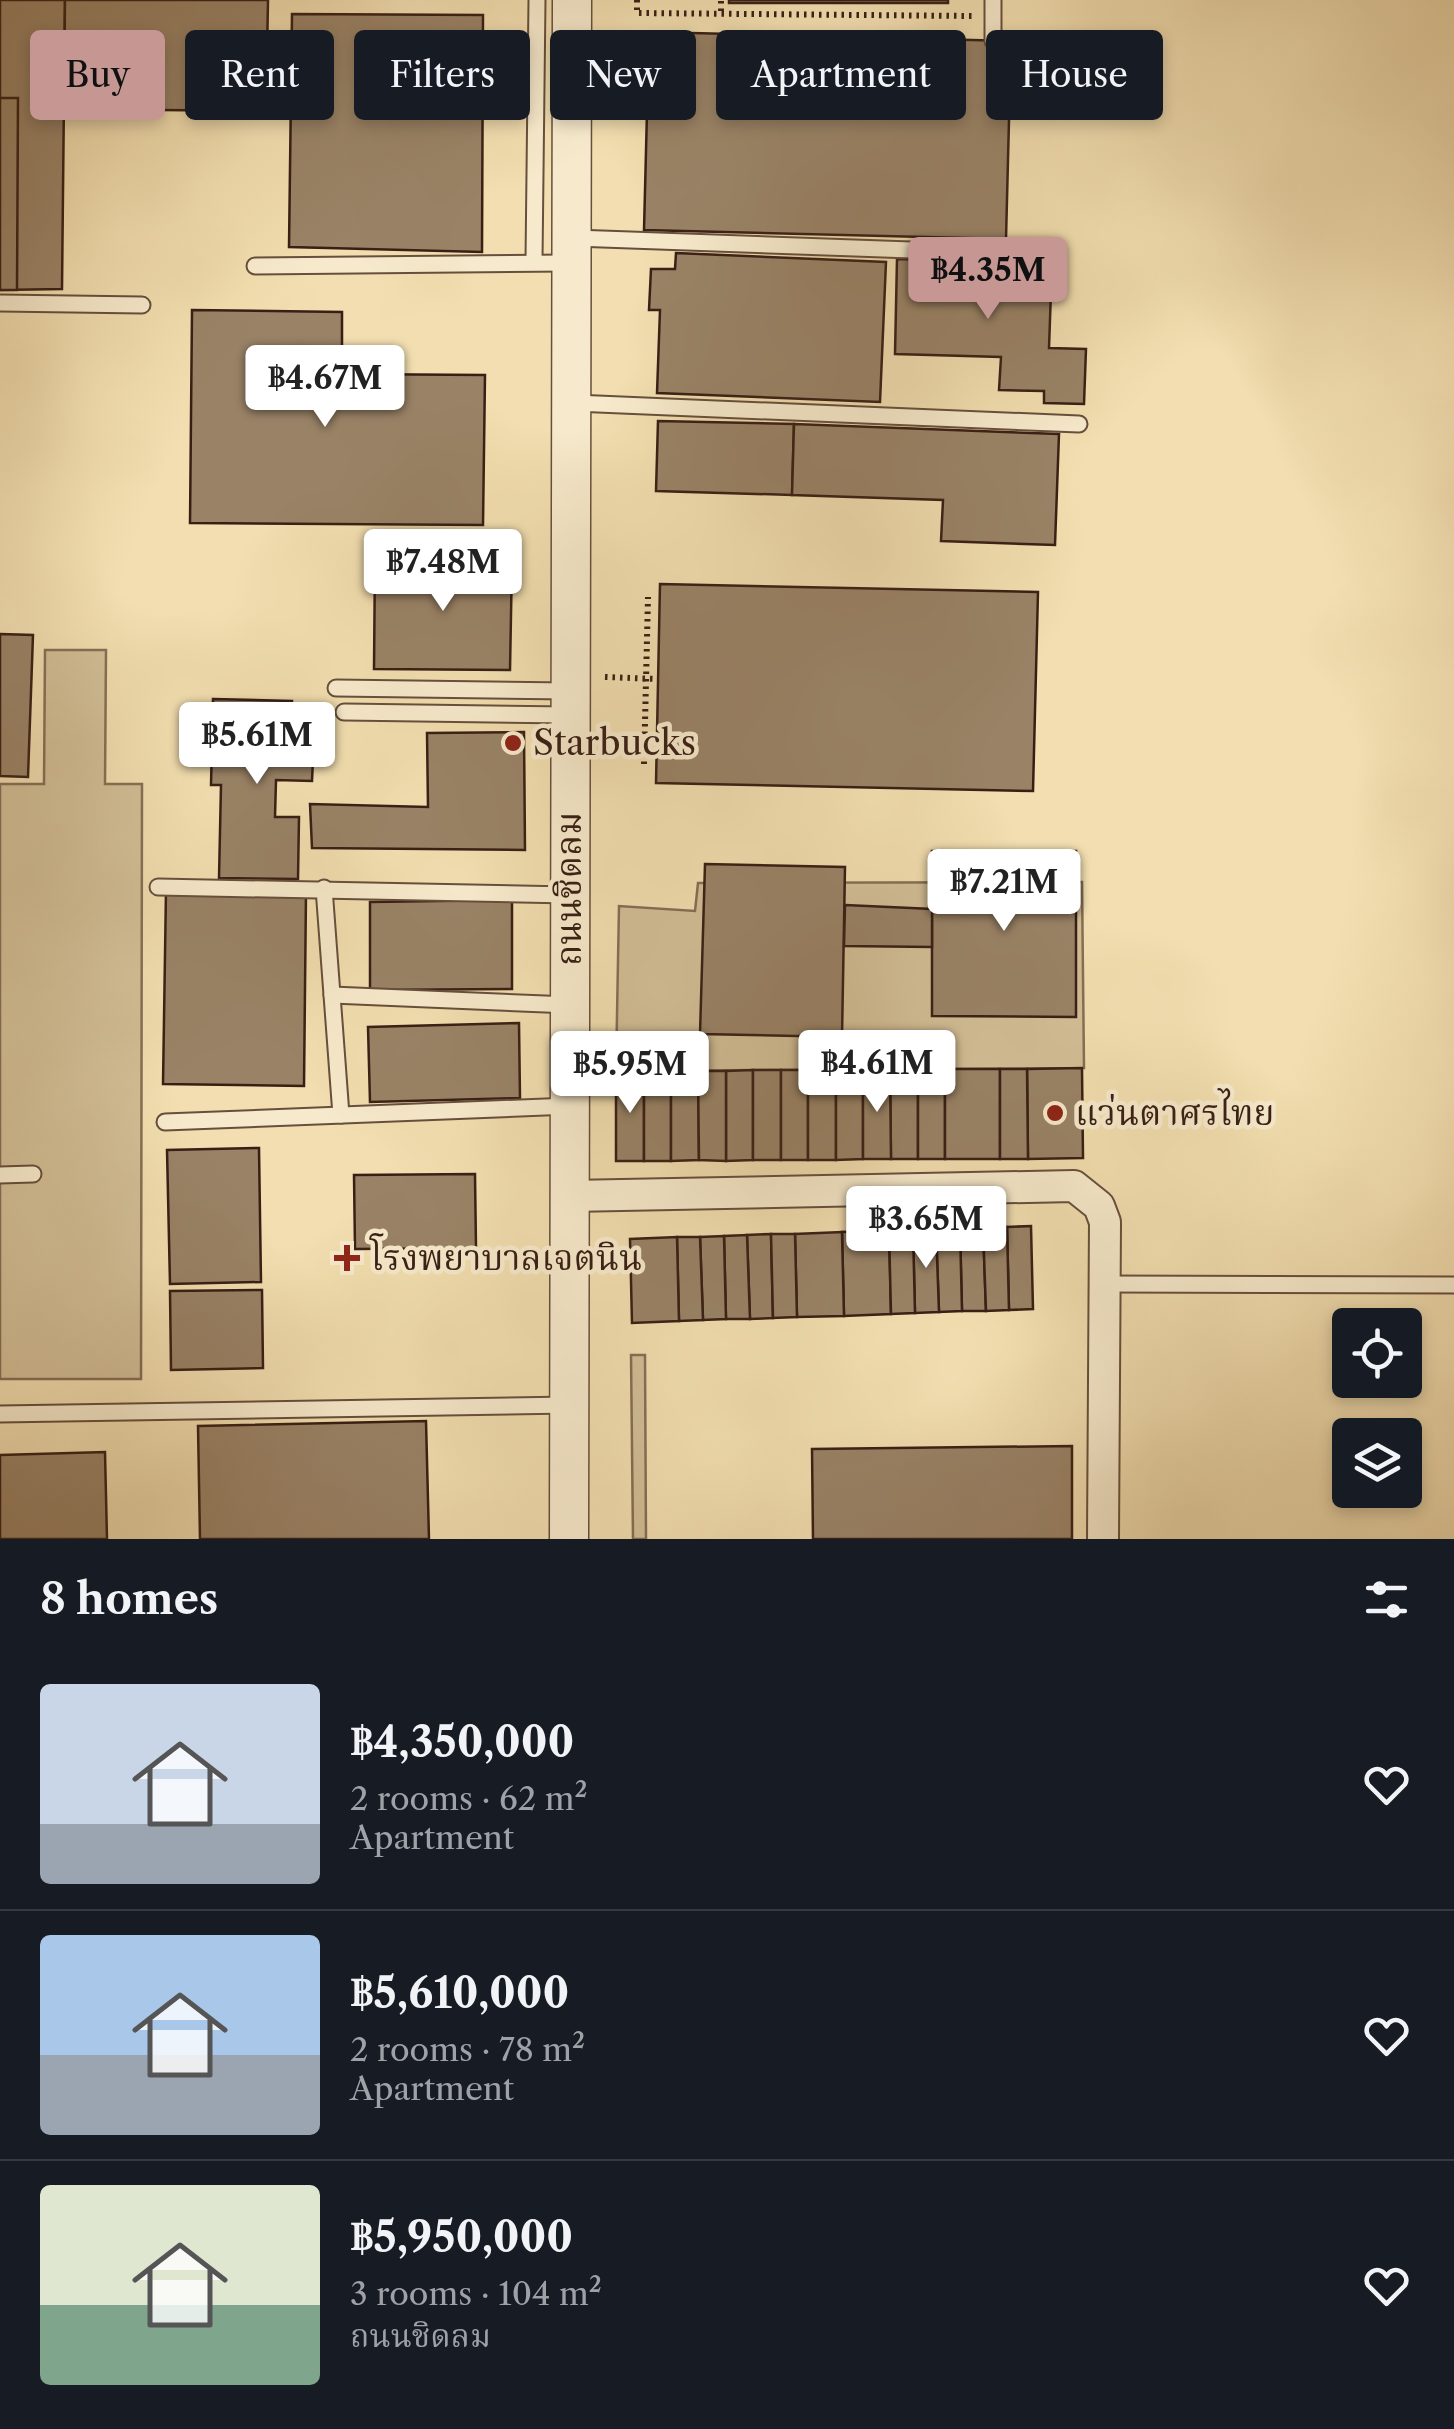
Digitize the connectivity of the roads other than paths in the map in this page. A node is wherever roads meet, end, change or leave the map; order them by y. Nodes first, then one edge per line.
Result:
1 (537, 0) edge
2 (572, 0) edge
3 (572, 30) edge
4 (568, 120) edge
5 (557, 254) junction
6 (1050, 254) dead end
7 (255, 266) dead end
8 (0, 304) edge
9 (142, 305) dead end
10 (569, 402) junction
11 (1080, 424) dead end
12 (336, 688) dead end
13 (569, 703) junction
14 (344, 712) dead end
15 (158, 887) dead end
16 (324, 888) junction
17 (569, 895) junction
18 (332, 995) junction
19 (570, 1005) junction
20 (570, 1106) junction
21 (340, 1115) junction
22 (165, 1122) dead end
23 (0, 1174) edge
24 (33, 1174) dead end
25 (570, 1196) junction
26 (1105, 1284) junction
27 (1454, 1285) edge
28 (570, 1405) junction
29 (0, 1414) edge
30 (570, 1539) edge
31 (1103, 1539) edge

1 - 5 lane
2 - 3 street, ถนนชิดลม
4 - 5 street, ถนนชิดลม
5 - 6 lane
5 - 7 lane
5 - 10 street, ถนนชิดลม
8 - 9 lane
10 - 11 lane
10 - 13 street, ถนนชิดลม
12 - 13 lane
13 - 14 lane
13 - 17 street, ถนนชิดลม
15 - 16 lane
16 - 17 lane
16 - 18 lane
17 - 19 street, ถนนชิดลม
18 - 19 lane
18 - 21 lane
19 - 20 street, ถนนชิดลม
20 - 21 lane
20 - 25 street, ถนนชิดลม
21 - 22 lane
23 - 24 lane
25 - 26 street
25 - 28 street, ถนนชิดลม
26 - 27 lane
26 - 31 street
28 - 29 lane
28 - 30 street, ถนนชิดลม

